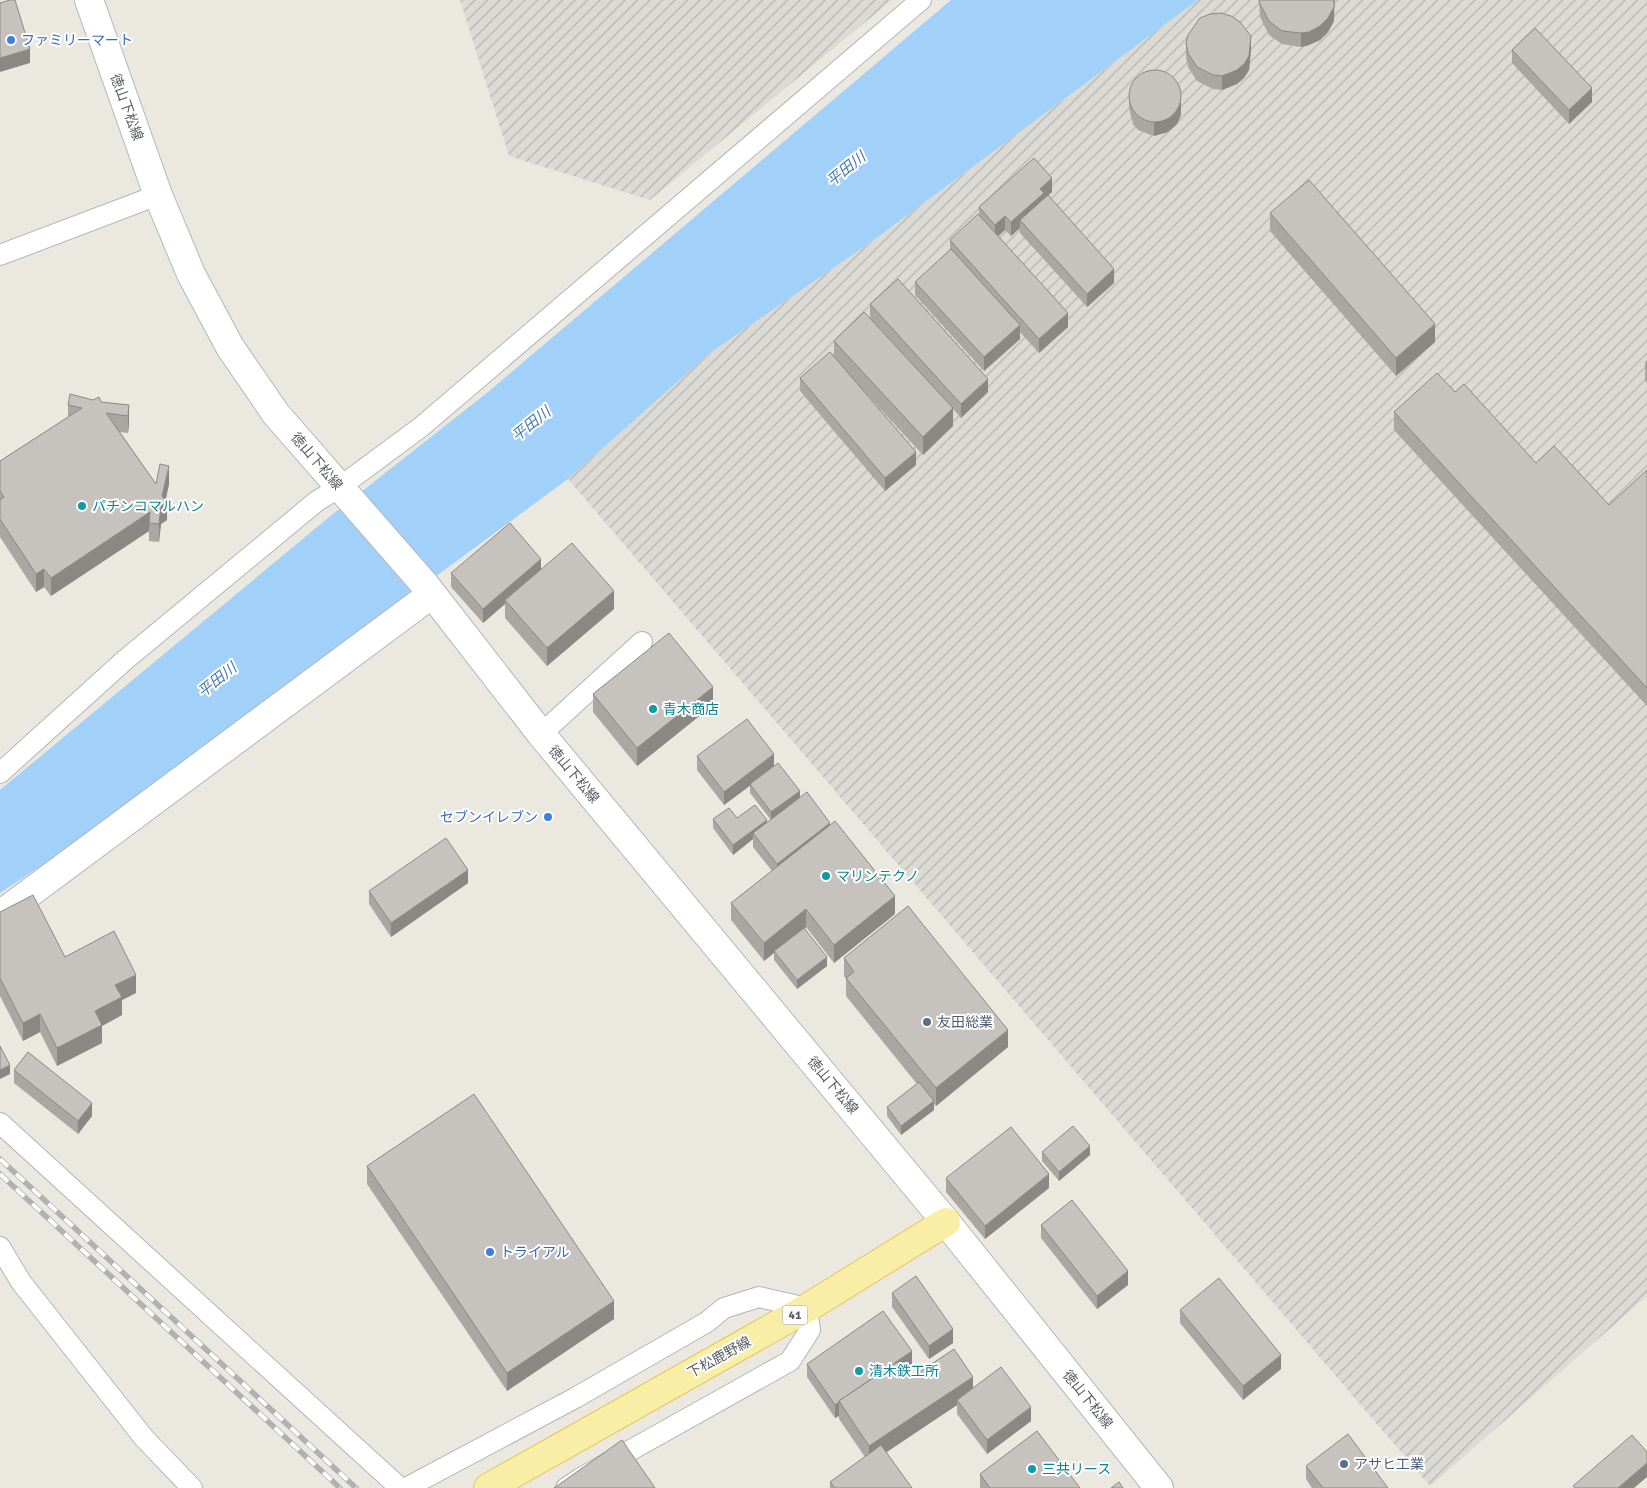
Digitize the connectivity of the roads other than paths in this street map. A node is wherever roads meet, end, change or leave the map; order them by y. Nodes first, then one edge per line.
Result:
1 (89, 0) edge
2 (920, 0) edge
3 (158, 195) junction
4 (0, 255) edge
5 (342, 490) junction
6 (429, 590) junction
7 (642, 642) dead end
8 (540, 734) junction
9 (0, 773) edge
10 (0, 914) edge
11 (0, 1123) edge
12 (946, 1222) junction
13 (0, 1247) edge
14 (807, 1308) junction
15 (192, 1488) edge
16 (400, 1488) edge
17 (406, 1488) edge
18 (488, 1488) edge
19 (566, 1488) edge
20 (1160, 1488) edge

1 - 3 main road, 徳山下松線
2 - 5 street
3 - 4 street
3 - 5 main road, 徳山下松線
5 - 6 main road, 徳山下松線
5 - 9 street
6 - 8 main road, 徳山下松線
6 - 10 main road
7 - 8 street
8 - 12 main road, 徳山下松線
11 - 16 street
12 - 14 main road, 下松鹿野線 / 41
12 - 20 main road, 徳山下松線
13 - 15 street
14 - 17 street
14 - 18 main road, 下松鹿野線 / 41
14 - 19 street

